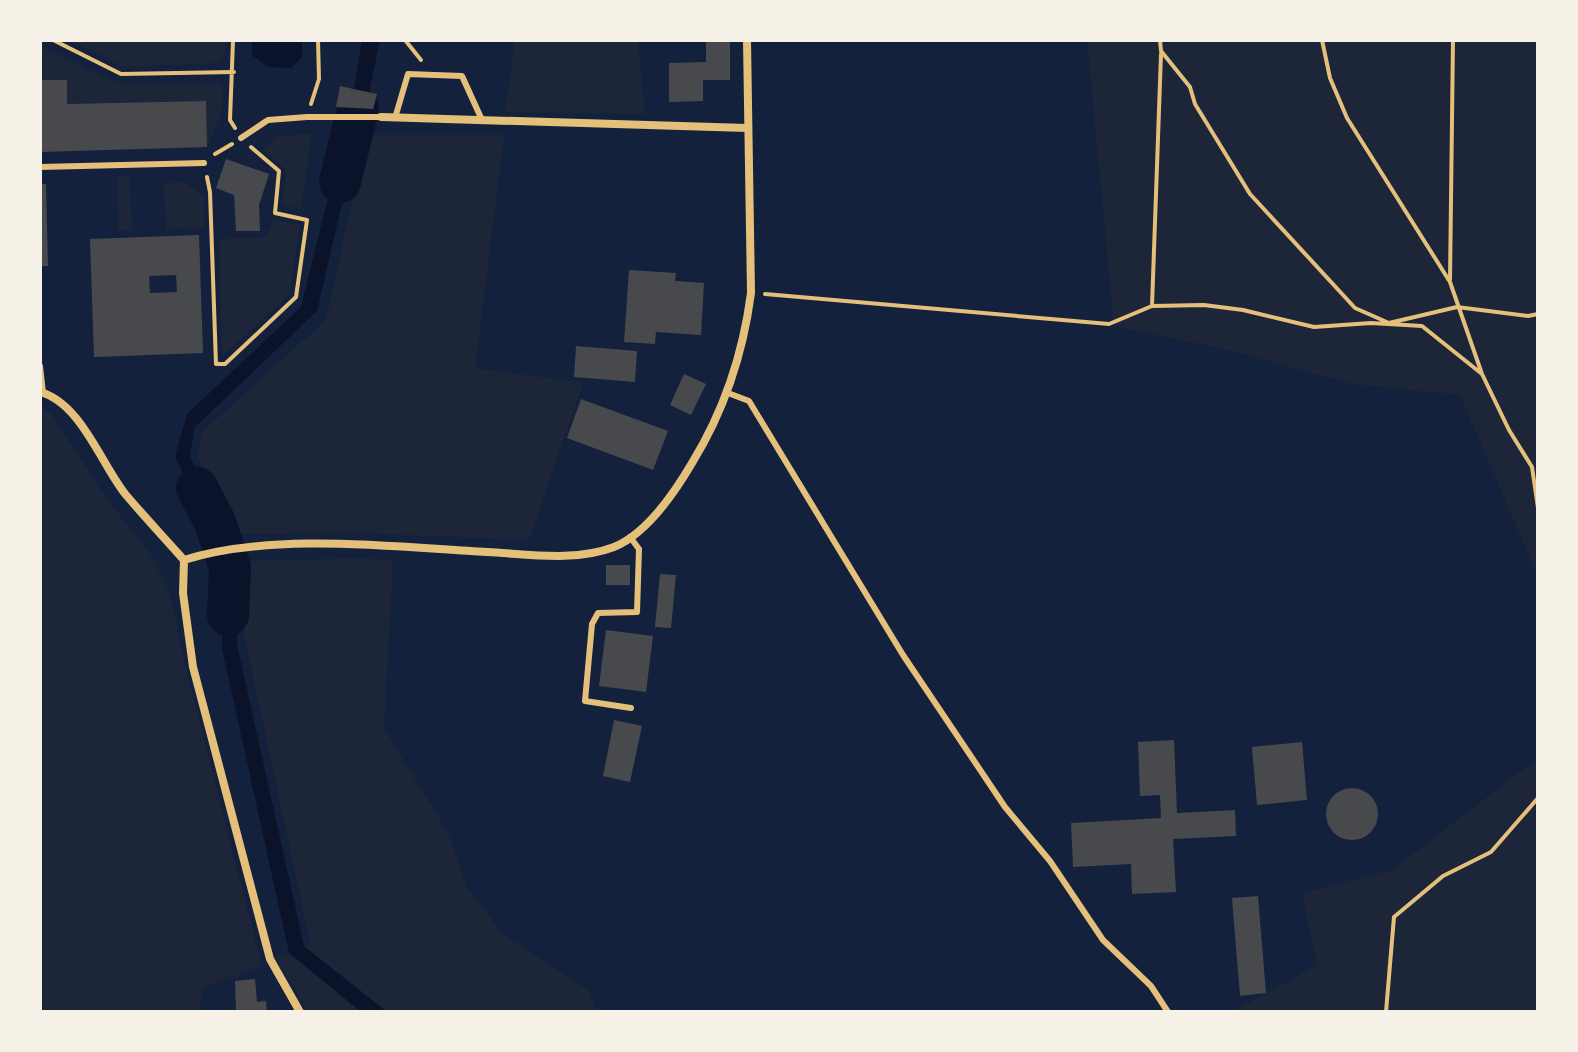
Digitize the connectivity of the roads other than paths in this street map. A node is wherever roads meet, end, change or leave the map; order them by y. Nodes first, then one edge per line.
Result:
1 (747, 40) edge
2 (381, 117) joint
3 (395, 118) junction
4 (482, 120) junction
5 (747, 128) junction
6 (241, 138) road end
7 (204, 163) road end
8 (40, 167) edge
9 (40, 366) edge
10 (42, 392) edge
11 (728, 393) junction
12 (630, 537) junction
13 (184, 560) junction
14 (631, 708) dead end
15 (300, 1012) edge
16 (1168, 1012) edge

1 - 5 street
2 - 3 street
2 - 6 lane
3 - 4 street
3 - 4 lane
4 - 5 street
5 - 11 street
7 - 8 lane
9 - 10 lane
10 - 13 street
11 - 12 street
11 - 16 lane
12 - 13 street
12 - 14 lane
13 - 15 street

